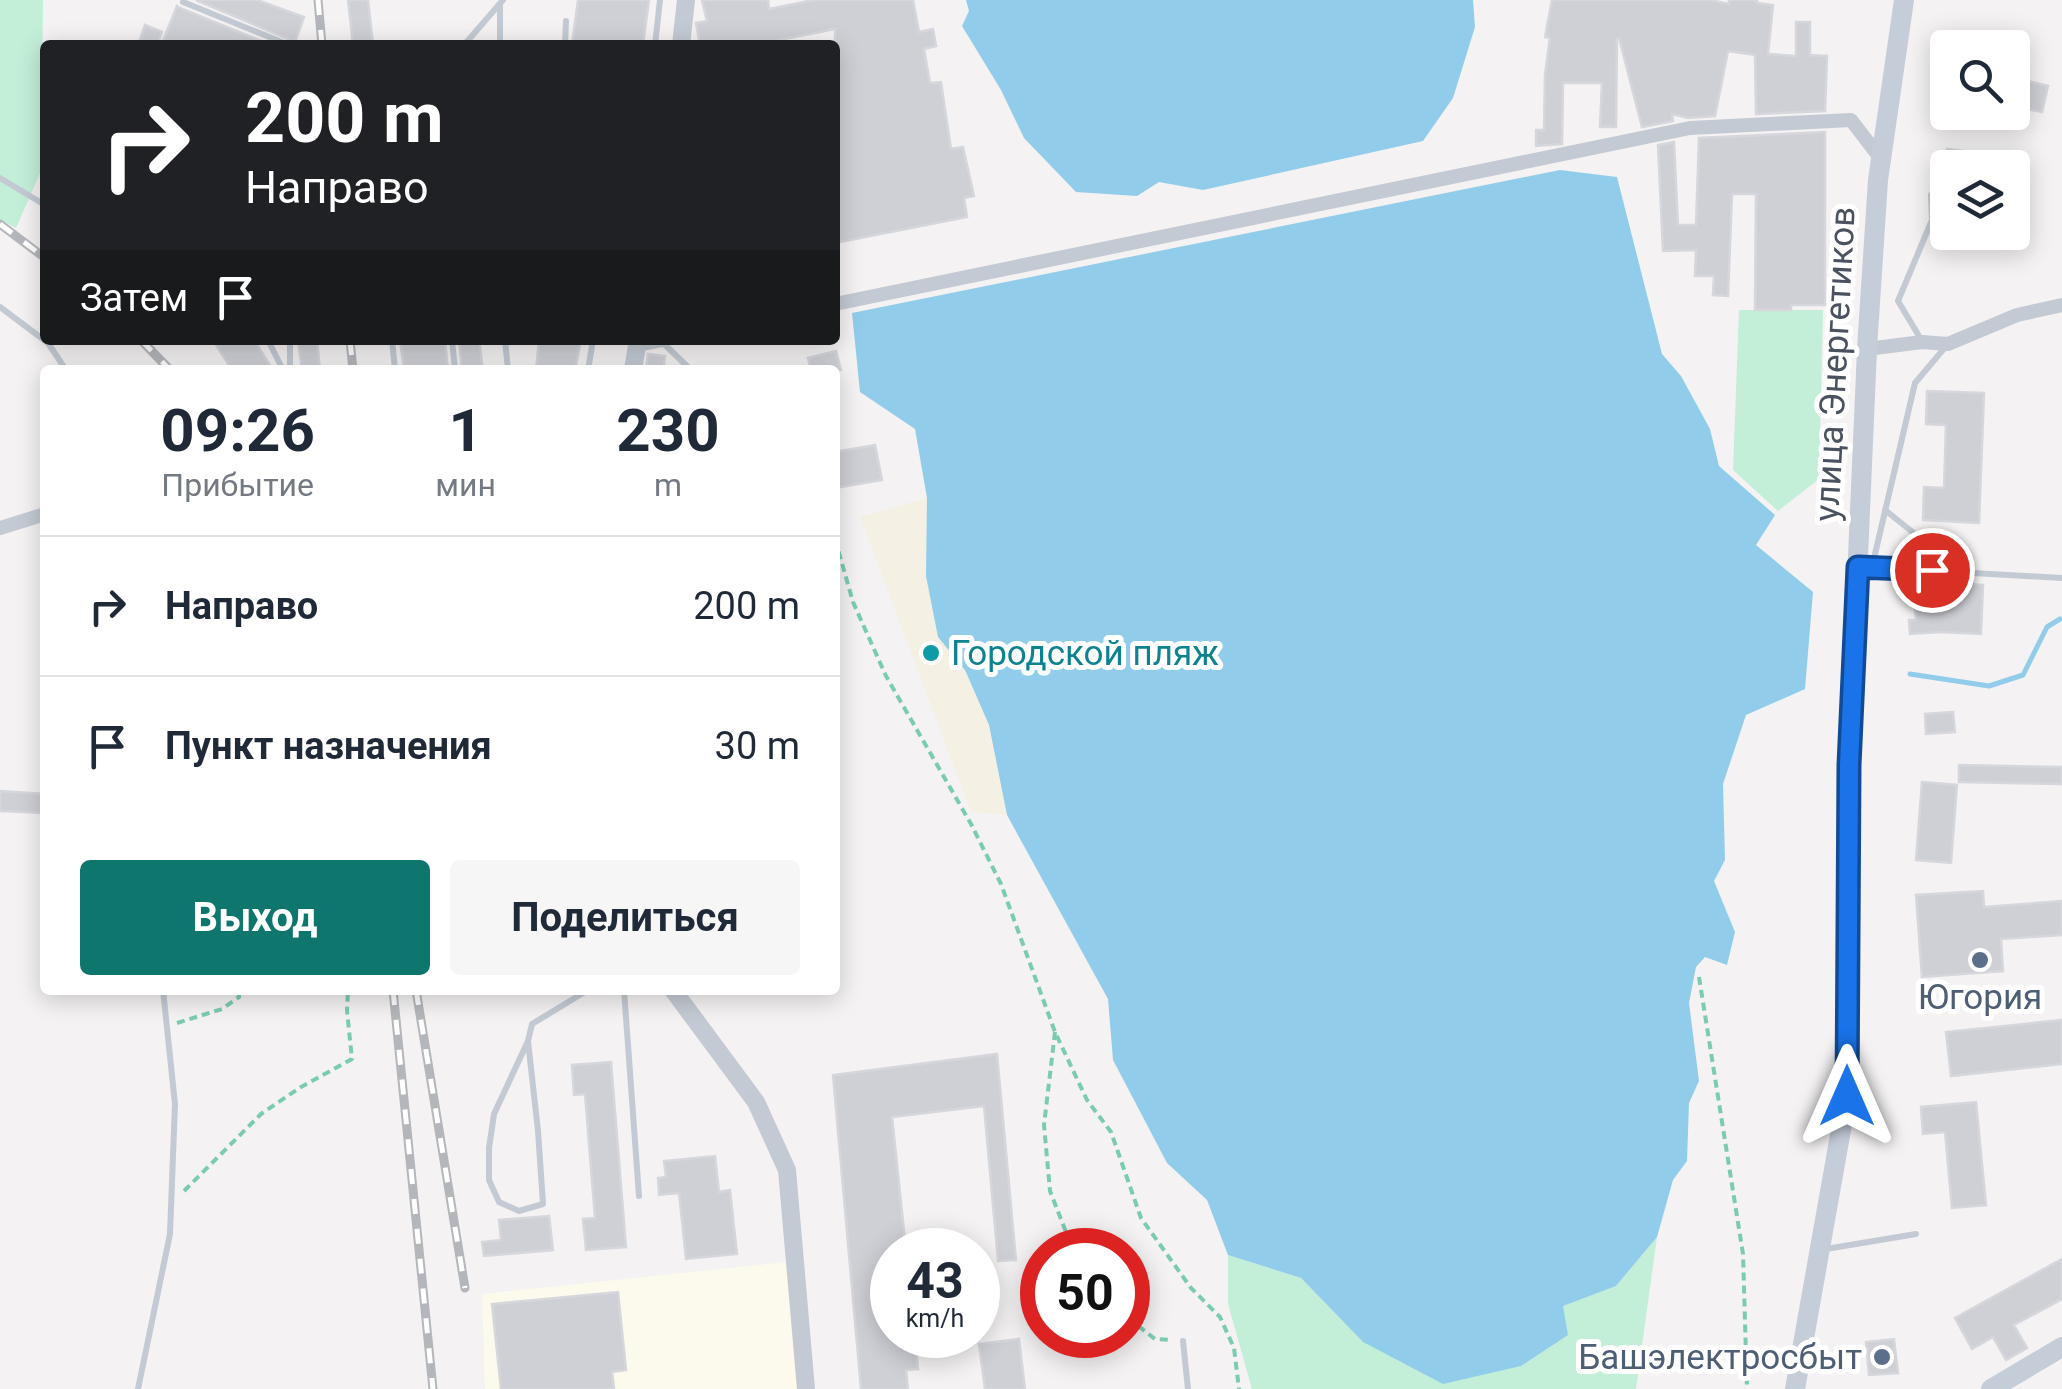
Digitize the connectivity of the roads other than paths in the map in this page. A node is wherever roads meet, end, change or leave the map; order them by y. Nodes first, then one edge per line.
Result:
1 (660, 0) edge
2 (686, 0) edge
3 (1904, 0) edge
4 (501, 1) edge
5 (183, 2) edge
6 (566, 21) dead end
7 (277, 40) edge
8 (468, 40) edge
9 (500, 40) edge
10 (565, 40) edge
11 (656, 40) edge
12 (682, 40) edge
13 (1881, 159) junction
14 (0, 178) edge
15 (40, 202) edge
16 (1930, 225) edge
17 (840, 303) edge
18 (2062, 305) edge
19 (0, 307) edge
20 (40, 336) edge
21 (1922, 342) junction
22 (1948, 344) junction
23 (666, 345) edge
24 (1868, 349) junction
25 (686, 365) edge
26 (1885, 510) junction
27 (40, 516) edge
28 (0, 528) edge
29 (1865, 567) junction
30 (1962, 572) junction
31 (2062, 578) edge
32 (164, 995) edge
33 (580, 995) edge
34 (624, 995) edge
35 (677, 995) edge
36 (528, 1041) junction
37 (638, 1196) dead end
38 (1916, 1234) dead end
39 (1820, 1250) junction
40 (1183, 1340) road end
41 (2062, 1347) edge
42 (138, 1389) edge
43 (806, 1389) edge
44 (1188, 1389) edge
45 (1795, 1389) edge
46 (1991, 1389) edge

1 - 11 lane
2 - 12 street
3 - 13 main road, улица Энергетиков
4 - 8 lane
4 - 9 lane
5 - 7 lane
6 - 10 lane
13 - 17 street
13 - 24 main road, улица Энергетиков
14 - 15 lane
16 - 21 lane
18 - 22 street
19 - 20 lane
21 - 22 street
21 - 24 street
22 - 26 lane
23 - 25 lane
24 - 29 main road, улица Энергетиков
26 - 29 lane
26 - 30 lane
27 - 28 street
29 - 30 lane
29 - 39 main road, улица Энергетиков
30 - 31 lane
32 - 42 lane
33 - 36 lane
34 - 37 lane
35 - 43 street
36 - 36 lane
38 - 39 lane
39 - 45 main road, улица Энергетиков
40 - 44 lane
41 - 46 main road

